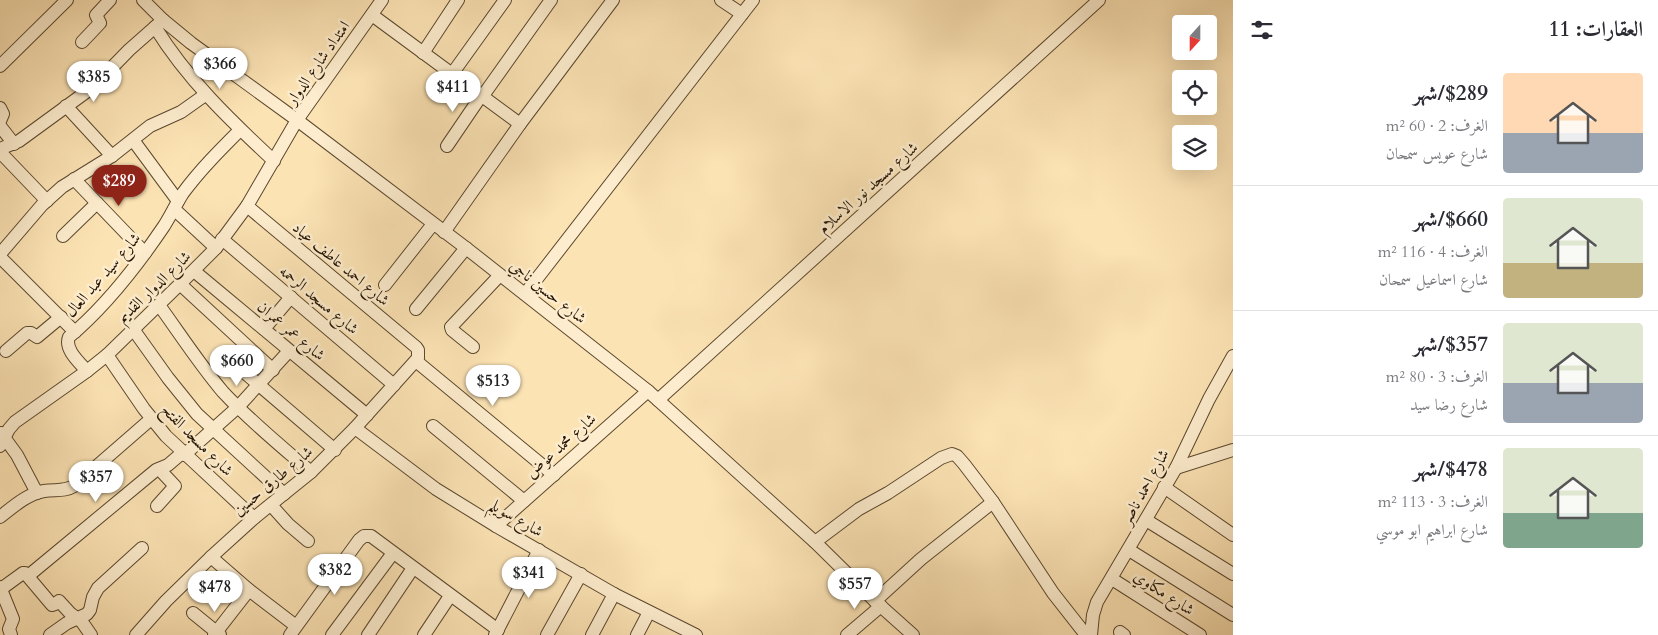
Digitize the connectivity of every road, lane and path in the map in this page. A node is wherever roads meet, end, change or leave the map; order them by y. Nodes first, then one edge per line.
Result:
1 (67, 0) edge
2 (110, 0) edge
3 (143, 0) edge
4 (382, 0) edge
5 (458, 0) edge
6 (505, 0) edge
7 (551, 0) edge
8 (613, 0) edge
9 (721, 0) edge
10 (753, 0) edge
11 (1099, 0) edge
12 (742, 14) junction
13 (372, 15) junction
14 (159, 23) junction
15 (82, 42) dead end
16 (423, 53) junction
17 (0, 66) edge
18 (452, 74) junction
19 (205, 95) junction
20 (482, 96) junction
21 (66, 106) junction
22 (0, 108) edge
23 (297, 120) junction
24 (0, 121) edge
25 (520, 124) junction
26 (0, 126) edge
27 (240, 130) junction
28 (133, 140) junction
29 (14, 144) junction
30 (447, 146) dead end
31 (0, 151) edge
32 (112, 156) junction
33 (274, 161) junction
34 (74, 179) junction
35 (47, 201) junction
36 (97, 203) junction
37 (176, 205) junction
38 (246, 206) junction
39 (439, 228) junction
40 (63, 236) dead end
41 (219, 244) junction
42 (466, 248) junction
43 (145, 253) junction
44 (0, 256) edge
45 (194, 271) junction
46 (500, 275) junction
47 (180, 284) junction
48 (385, 285) dead end
49 (525, 294) junction
50 (291, 297) junction
51 (159, 305) junction
52 (416, 309) dead end
53 (61, 317) junction
54 (133, 329) junction
55 (264, 330) junction
56 (76, 332) junction
57 (473, 347) dead end
58 (6, 351) dead end
59 (289, 351) junction
60 (106, 355) junction
61 (1233, 356) edge
62 (231, 361) dead end
63 (416, 361) junction
64 (273, 370) junction
65 (87, 371) junction
66 (259, 385) junction
67 (394, 385) junction
68 (648, 391) junction
69 (658, 400) junction
70 (238, 407) junction
71 (367, 415) junction
72 (151, 419) junction
73 (433, 426) dead end
74 (355, 428) junction
75 (213, 430) junction
76 (1, 438) edge
77 (334, 450) junction
78 (1233, 450) edge
79 (183, 454) junction
80 (1176, 468) junction
81 (159, 469) junction
82 (311, 472) junction
83 (554, 475) junction
84 (1164, 487) junction
85 (37, 493) junction
86 (284, 494) junction
87 (524, 501) junction
88 (993, 502) junction
89 (271, 505) junction
90 (157, 506) dead end
91 (0, 516) edge
92 (254, 518) junction
93 (1146, 520) junction
94 (496, 526) junction
95 (1233, 535) edge
96 (308, 541) dead end
97 (815, 542) junction
98 (142, 548) dead end
99 (539, 550) junction
100 (1129, 550) junction
101 (393, 553) junction
102 (211, 557) junction
103 (413, 568) junction
104 (581, 574) junction
105 (1233, 574) edge
106 (28, 576) junction
107 (1112, 579) junction
108 (1, 588) edge
109 (249, 590) junction
110 (614, 594) junction
111 (450, 596) junction
112 (878, 604) junction
113 (649, 612) junction
114 (193, 613) dead end
115 (1233, 615) edge
116 (78, 619) junction
117 (293, 630) edge
118 (496, 632) edge
119 (682, 632) edge
120 (217, 634) edge
121 (11, 635) edge
122 (50, 635) edge
123 (91, 635) edge
124 (136, 635) edge
125 (332, 635) edge
126 (368, 635) edge
127 (424, 635) edge
128 (547, 635) edge
129 (592, 635) edge
130 (637, 635) edge
131 (696, 635) edge
132 (847, 635) edge
133 (913, 635) edge
134 (1086, 635) edge
135 (1091, 635) edge
136 (1200, 635) edge

1 - 17 street
2 - 15 street
3 - 14 street, شارع حسين ناجي
4 - 13 street, امتداد شارع الدوار
5 - 16 street
6 - 18 street
7 - 20 street
8 - 25 street
9 - 12 street
10 - 12 street
11 - 69 street, شارع مسجد نور الاسلام
12 - 49 street
13 - 16 street
13 - 23 street, امتداد شارع الدوار
14 - 19 street
14 - 21 street
14 - 23 street, شارع حسين ناجي
16 - 18 street
18 - 20 street
19 - 27 street
19 - 28 street
20 - 25 street
20 - 30 street
21 - 29 street
21 - 32 street
22 - 24 street
23 - 33 street, شارع الدوار القديم
23 - 39 street, شارع حسين ناجي
25 - 39 street
26 - 29 street
27 - 33 street
27 - 37 street, شارع سيد عبد العال
28 - 32 street
28 - 37 street, شارع مسجد الرحمه
29 - 31 street
31 - 35 street
32 - 34 street
33 - 38 street, شارع الدوار القديم
34 - 35 street
34 - 36 street
35 - 44 street
36 - 40 street
36 - 43 street
37 - 41 street, شارع مسجد الرحمه
37 - 43 street, شارع سيد عبد العال
38 - 41 street, شارع الدوار القديم
38 - 63 street, شارع احمد عاطف عياد
39 - 42 street, شارع حسين ناجي
39 - 48 street
41 - 45 street, شارع الدوار القديم
41 - 50 street, شارع مسجد الرحمه
42 - 46 street, شارع حسين ناجي
42 - 52 street
43 - 56 street, شارع سيد عبد العال
44 - 53 street
45 - 47 street, شارع الدوار القديم
45 - 55 street, شارع عمر عمران
46 - 49 street, شارع حسين ناجي
46 - 57 street
47 - 51 street, شارع الدوار القديم
47 - 64 street
49 - 68 street, شارع حسين ناجي
50 - 55 street
50 - 67 street, شارع مسجد الرحمه
51 - 54 street, شارع الدوار القديم
51 - 70 street
53 - 56 street
53 - 58 street
54 - 60 street, شارع الدوار القديم
54 - 75 street
55 - 59 street, شارع عمر عمران
56 - 65 street, شارع سيد عبد العال
59 - 64 street
59 - 71 street, شارع عمر عمران
60 - 65 street, شارع الدوار القديم
60 - 72 street, شارع مسجد الفتح
61 - 80 street, شارع احمد ناصر
62 - 66 street
63 - 67 street, شارع طارق حسين
63 - 83 street
64 - 66 street
65 - 76 street, شارع الدوار القديم
66 - 70 street
66 - 77 street
67 - 71 street, شارع طارق حسين
68 - 69 street, شارع حسين ناجي
68 - 83 street, شارع محمد عوض
69 - 97 street, شارع حسين ناجي
70 - 75 street
70 - 82 street
71 - 74 street, شارع طارق حسين
72 - 79 street, شارع مسجد الفتح
72 - 85 street
73 - 87 street
74 - 77 street, شارع طارق حسين
74 - 94 street, شارع سويلم
75 - 79 street
75 - 86 street
76 - 85 street
77 - 82 street, شارع طارق حسين
78 - 80 street
79 - 81 street
79 - 92 street, شارع مسجد الفتح
80 - 84 street, شارع احمد ناصر
81 - 90 street
81 - 106 street
82 - 86 street, شارع طارق حسين
83 - 87 street, شارع محمد عوض
84 - 93 street, شارع احمد ناصر
84 - 95 street
85 - 91 street
86 - 89 street, شارع طارق حسين
87 - 94 street, شارع محمد عوض
88 - 97 street
88 - 112 street
88 - 134 street
89 - 92 street, شارع طارق حسين
89 - 96 street
92 - 102 street, شارع طارق حسين
93 - 100 street, شارع احمد ناصر
93 - 105 street
94 - 99 street, شارع سويلم
97 - 112 street, شارع حسين ناجي
98 - 116 street
99 - 104 street, شارع سويلم
99 - 118 street
100 - 107 street, شارع احمد ناصر
100 - 115 street
101 - 103 street
101 - 117 street
101 - 125 street
102 - 109 street
102 - 124 street, شارع طارق حسين
103 - 111 street
103 - 126 street
104 - 110 street, شارع سويلم
104 - 128 street
106 - 108 street
106 - 116 street
107 - 135 street, شارع احمد ناصر
107 - 136 street, شارع مكاوي
108 - 121 street
109 - 117 street
109 - 120 street
110 - 113 street, شارع سويلم
110 - 129 street
111 - 118 street
111 - 127 street
112 - 132 street
112 - 133 street, شارع حسين ناجي
113 - 119 street, شارع سويلم
113 - 130 street
114 - 120 street
116 - 122 street
116 - 123 street
119 - 131 street, شارع سويلم

